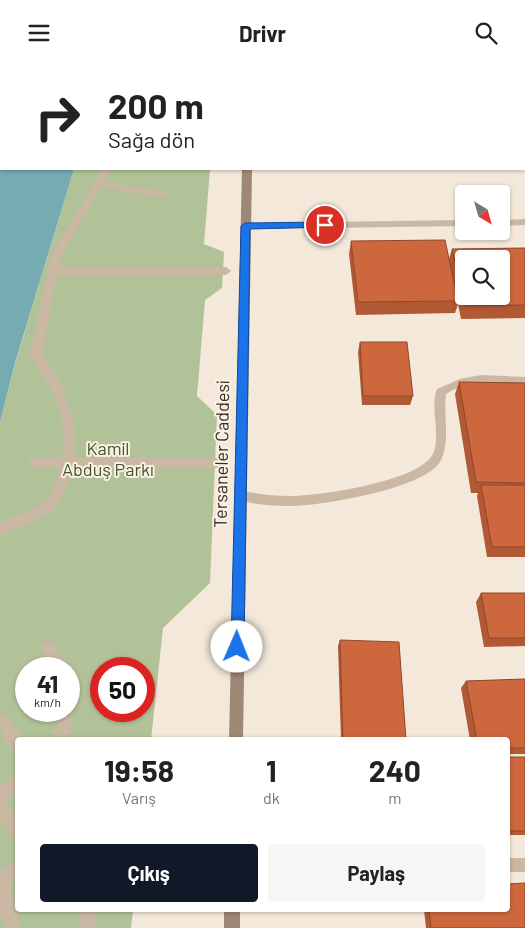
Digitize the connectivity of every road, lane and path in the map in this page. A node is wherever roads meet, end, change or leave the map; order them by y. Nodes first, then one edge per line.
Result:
1 (106, 170) edge
2 (247, 170) edge
3 (98, 184) junction
4 (166, 195) dead end
5 (525, 222) edge
6 (455, 223) edge
7 (510, 223) edge
8 (245, 226) junction
9 (53, 271) junction
10 (226, 271) dead end
11 (525, 381) edge
12 (34, 463) dead end
13 (68, 463) junction
14 (218, 463) dead end
15 (240, 496) junction
16 (0, 530) edge
17 (48, 649) dead end
18 (53, 657) edge
19 (0, 720) edge
20 (65, 722) edge
21 (59, 737) edge
22 (236, 737) edge
23 (15, 739) edge
24 (15, 784) edge
25 (0, 796) edge
26 (0, 808) edge
27 (15, 826) edge
28 (510, 865) edge
29 (525, 865) edge
30 (15, 869) edge
31 (0, 882) edge
32 (88, 912) edge
33 (232, 912) edge
34 (14, 928) edge
35 (86, 928) edge
36 (232, 928) edge

1 - 3 street
2 - 8 main road, Tersaneler Caddesi
3 - 4 street
3 - 9 street
5 - 7 lane
6 - 8 lane
8 - 15 main road, Tersaneler Caddesi
9 - 10 street
9 - 13 street
11 - 15 lane
12 - 13 street
13 - 14 street
13 - 16 street
15 - 22 main road, Tersaneler Caddesi
17 - 18 street
19 - 23 street
20 - 21 street
24 - 25 street
26 - 27 street
28 - 29 lane
30 - 31 street
31 - 34 street
32 - 35 street
33 - 36 main road

